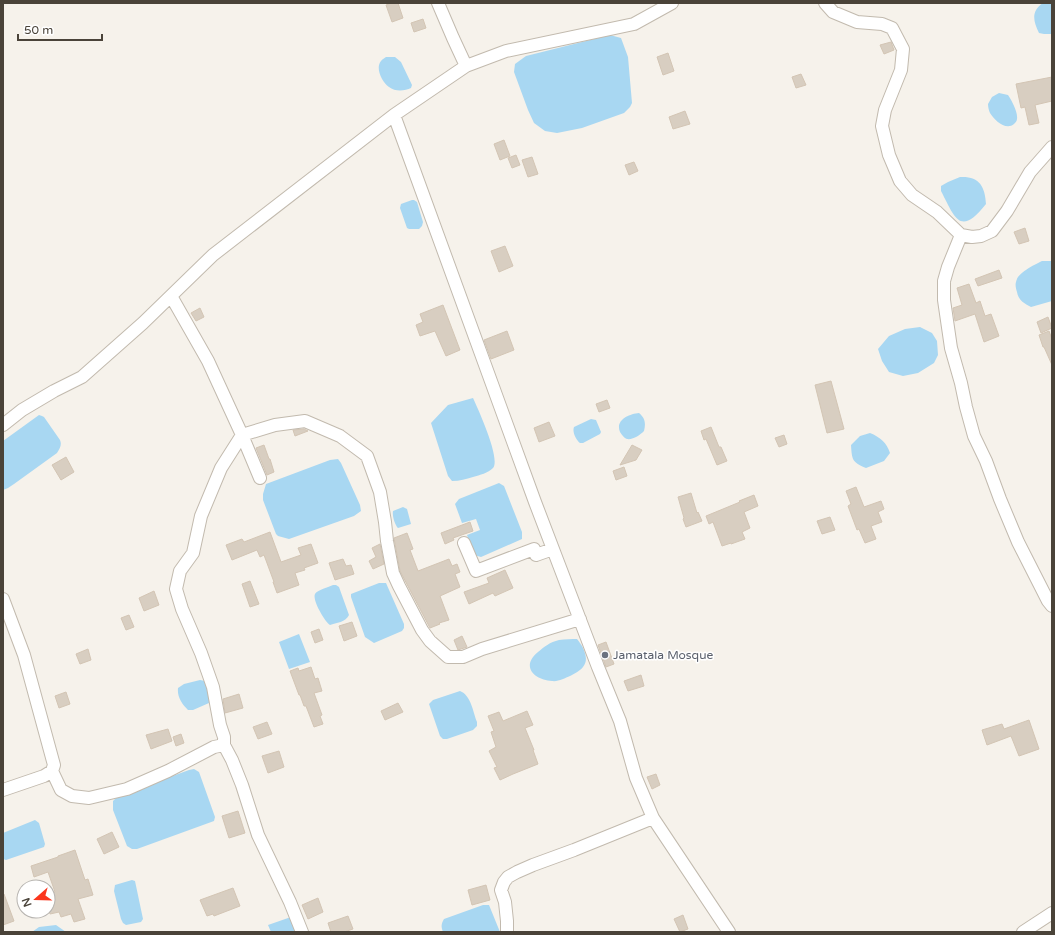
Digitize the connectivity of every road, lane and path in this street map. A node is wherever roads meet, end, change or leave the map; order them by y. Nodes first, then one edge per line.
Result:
1 (438, 3) edge
2 (672, 3) edge
3 (825, 3) edge
4 (466, 66) junction
5 (394, 115) junction
6 (1052, 147) edge
7 (961, 235) junction
8 (171, 296) junction
9 (3, 425) edge
10 (242, 435) junction
11 (260, 478) dead end
12 (464, 544) dead end
13 (553, 549) junction
14 (3, 599) edge
15 (1052, 606) edge
16 (580, 619) junction
17 (224, 745) junction
18 (52, 771) junction
19 (3, 790) edge
20 (653, 818) junction
21 (1052, 913) edge
22 (302, 932) edge
23 (507, 932) edge
24 (729, 932) edge
25 (1023, 932) edge

1 - 4 street
2 - 4 street
3 - 7 street
4 - 5 street
5 - 8 street
5 - 13 street
6 - 7 street
7 - 15 street
8 - 9 street
8 - 10 street
10 - 11 street
10 - 16 street
10 - 17 street
12 - 13 street
13 - 16 street
14 - 18 street
16 - 20 street
17 - 18 street
17 - 22 street
18 - 19 street
20 - 23 street
20 - 24 street
21 - 25 street

